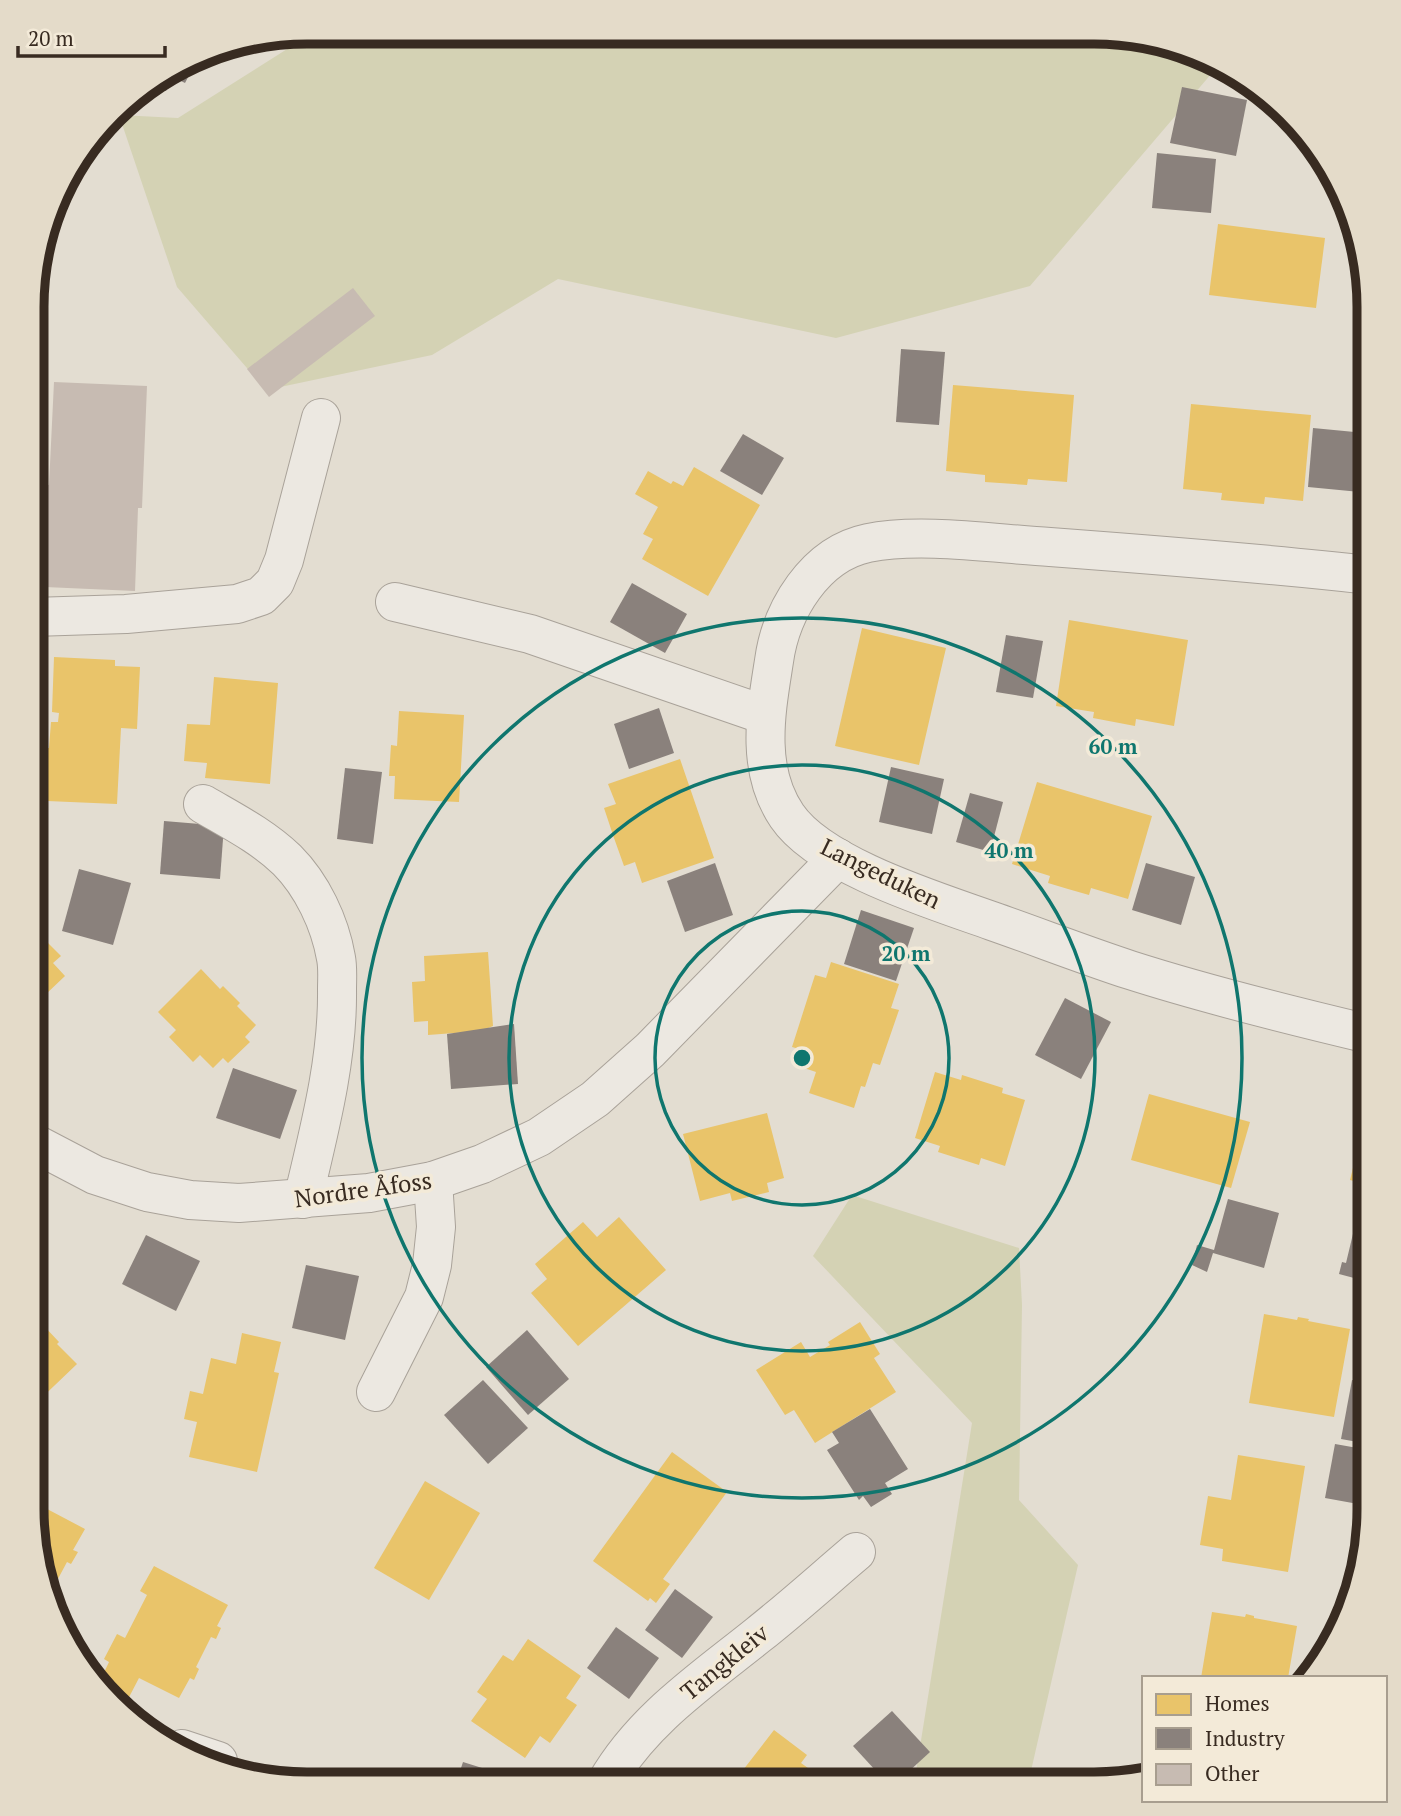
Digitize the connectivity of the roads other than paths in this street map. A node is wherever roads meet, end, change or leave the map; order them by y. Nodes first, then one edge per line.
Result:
1 (321, 418) dead end
2 (1357, 574) edge
3 (395, 602) dead end
4 (44, 617) edge
5 (765, 715) junction
6 (202, 804) dead end
7 (838, 858) junction
8 (1357, 1031) edge
9 (44, 1148) edge
10 (433, 1181) junction
11 (303, 1199) junction
12 (376, 1392) dead end
13 (856, 1552) dead end
14 (612, 1772) edge

1 - 4 street
2 - 5 street, Langeduken
3 - 5 street
5 - 7 street, Langeduken
6 - 11 street
7 - 8 street, Langeduken
7 - 10 street, Nordre Åfoss
9 - 11 street, Nordre Åfoss
10 - 11 street, Nordre Åfoss
10 - 12 street
13 - 14 street, Tangkleiv

